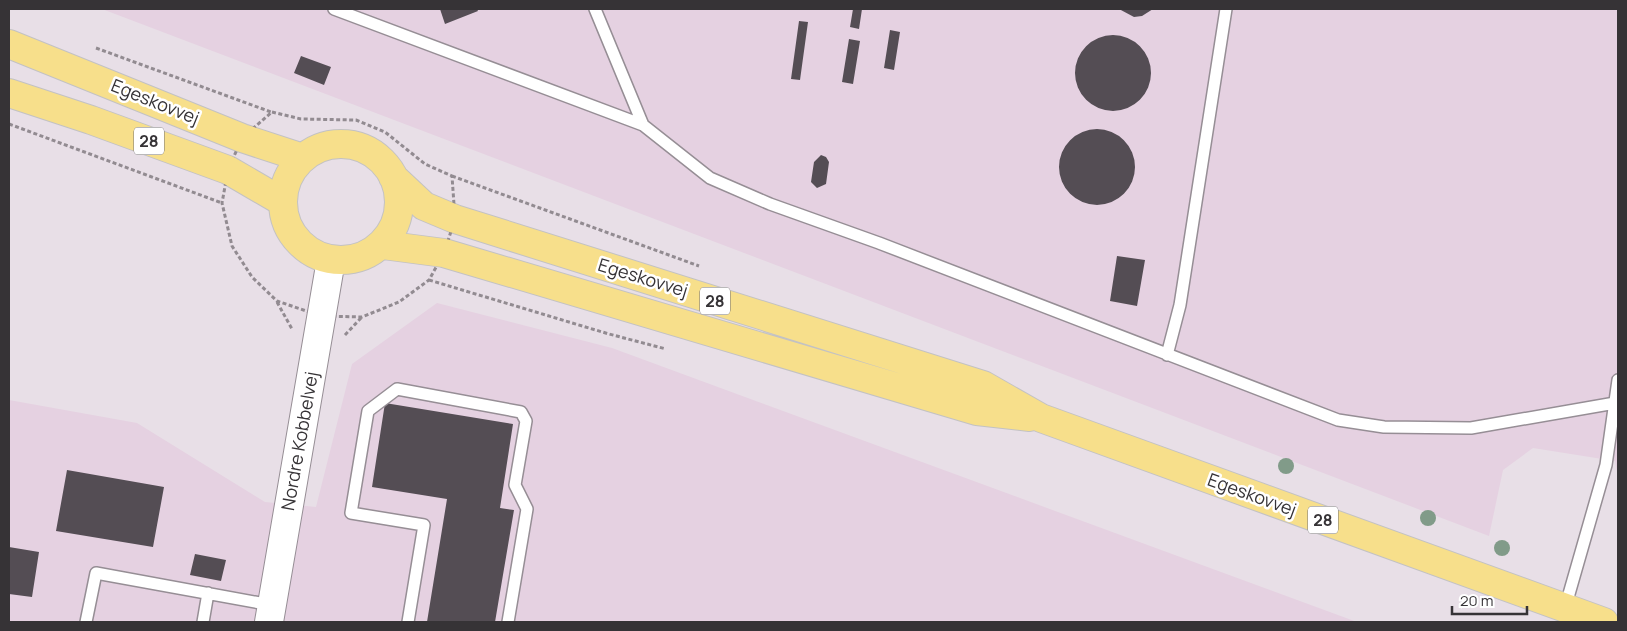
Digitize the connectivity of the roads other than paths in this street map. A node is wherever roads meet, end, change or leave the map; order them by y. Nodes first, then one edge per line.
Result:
1 (334, 9) edge
2 (595, 9) edge
3 (1226, 9) edge
4 (9, 44) edge
5 (9, 94) edge
6 (643, 125) junction
7 (303, 158) junction
8 (393, 176) junction
9 (283, 202) junction
10 (383, 245) junction
11 (331, 260) junction
12 (1167, 355) junction
13 (1618, 380) edge
14 (1616, 403) edge
15 (1041, 418) junction
16 (208, 593) junction
17 (1565, 608) junction
18 (270, 614) edge
19 (86, 622) edge
20 (203, 622) edge
21 (408, 622) edge
22 (508, 622) edge
23 (1604, 622) edge

1 - 6 lane
2 - 6 lane
3 - 12 lane
4 - 7 main road, Egeskovvej / 28
5 - 9 main road, 28
6 - 12 lane
7 - 8 main road, 28
7 - 9 main road, 28
8 - 10 main road, 28
8 - 15 main road, Egeskovvej / 28
9 - 11 main road, 28
10 - 11 main road, 28
10 - 15 main road, Egeskovvej / 28
11 - 18 street, Nordre Kobbelvej
12 - 14 lane
13 - 14 lane
14 - 17 lane
15 - 17 main road, Egeskovvej / 28
16 - 18 lane
16 - 19 lane
16 - 20 lane
17 - 23 main road, Egeskovvej / 28
21 - 22 lane

